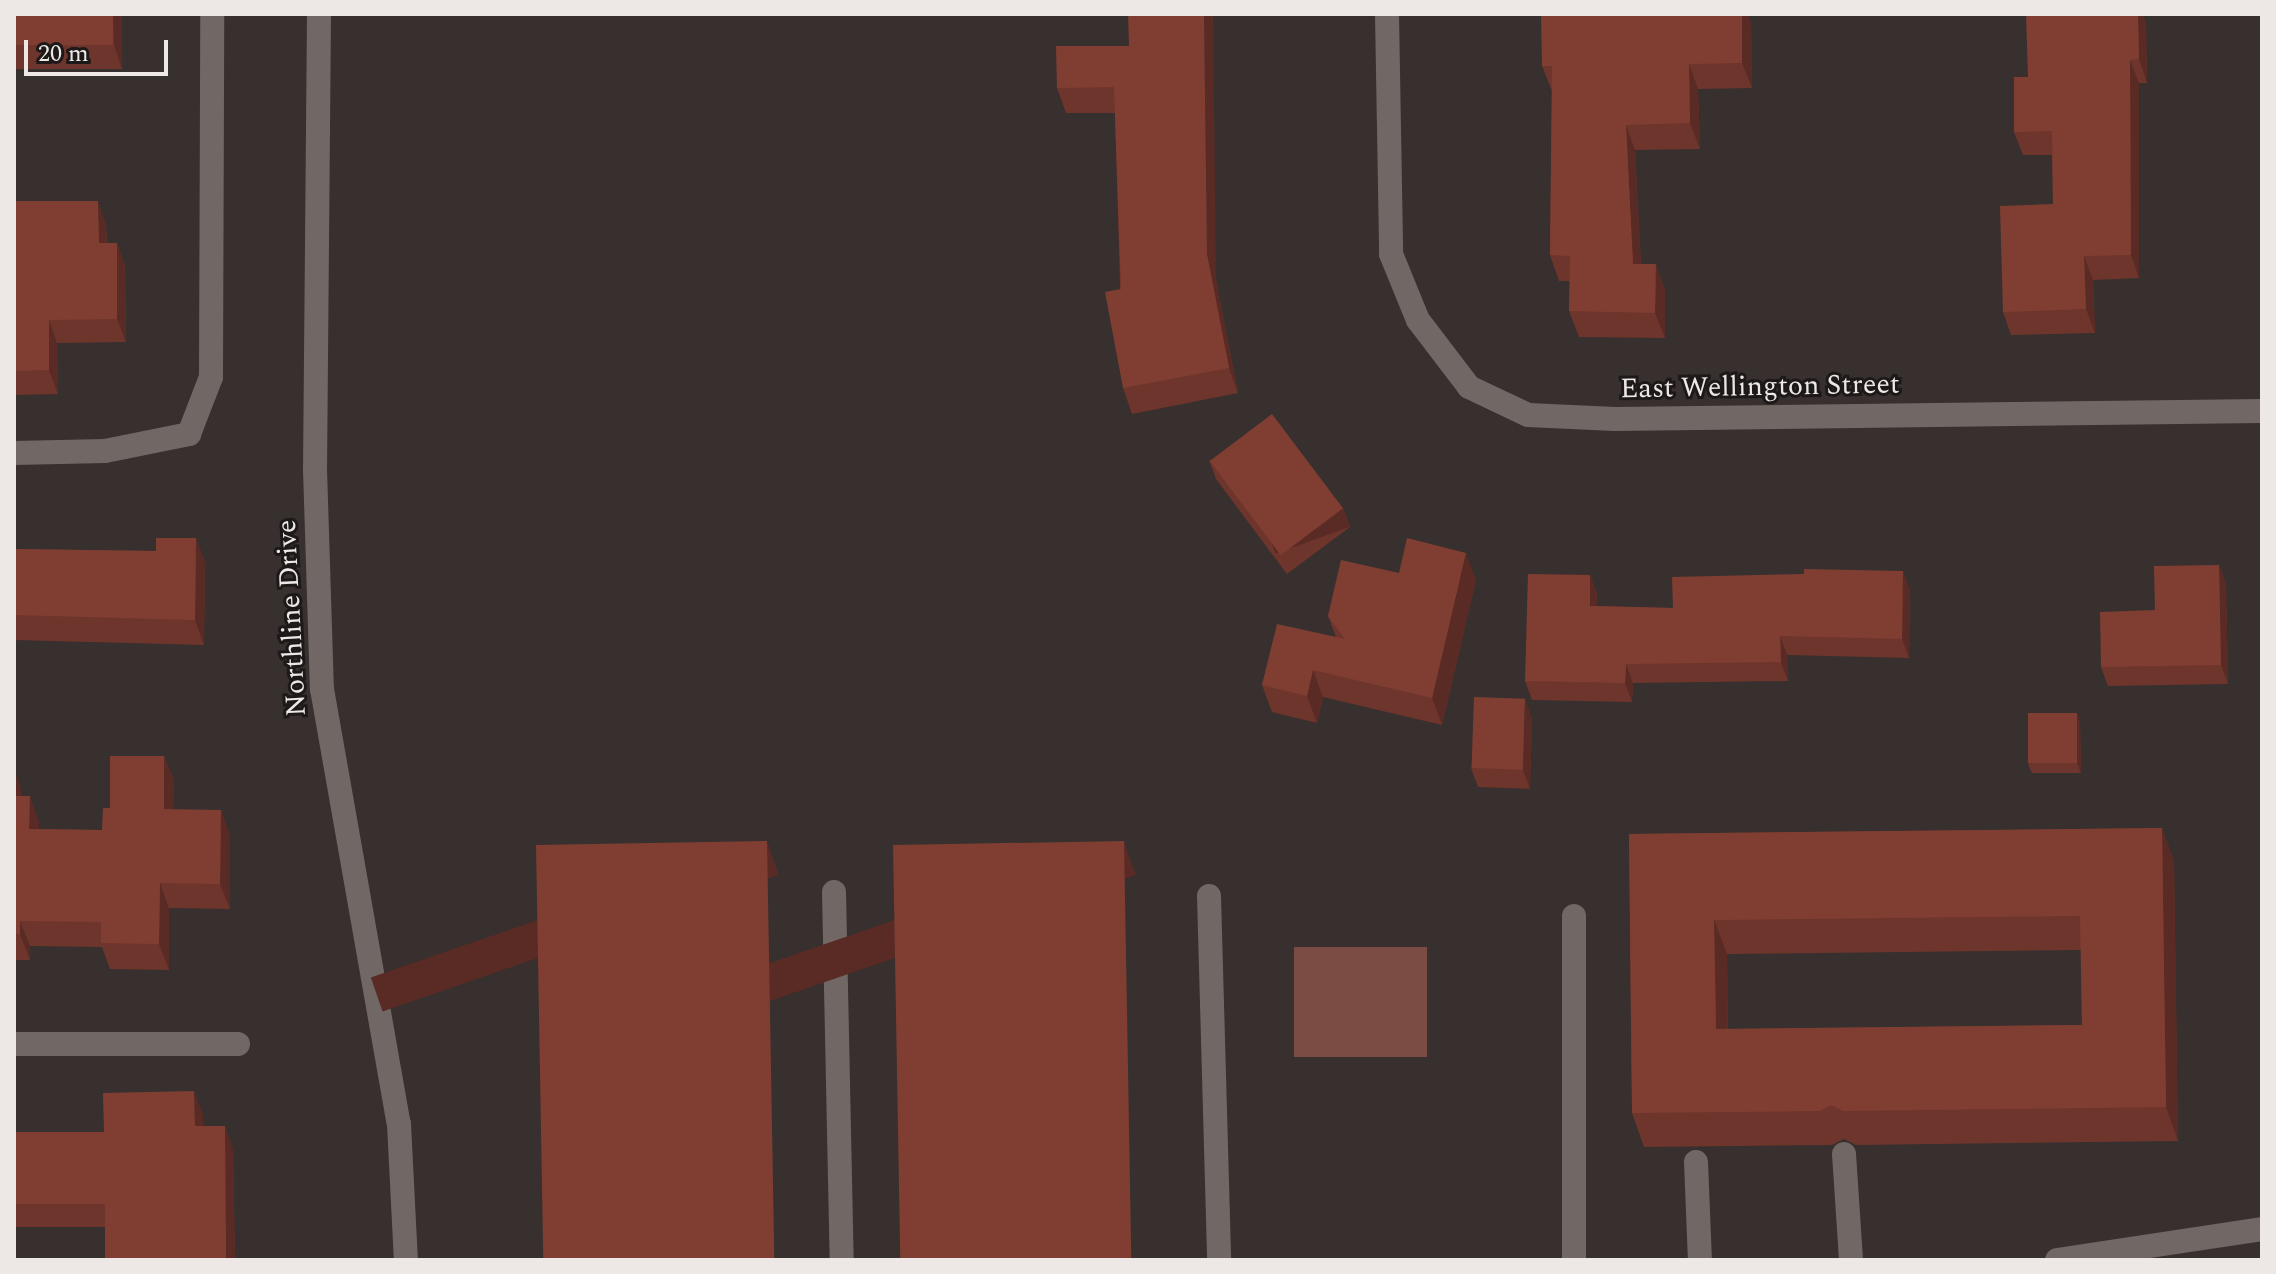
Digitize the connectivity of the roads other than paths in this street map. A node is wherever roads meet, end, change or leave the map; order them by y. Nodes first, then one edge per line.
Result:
1 (212, 14) edge
2 (319, 14) edge
3 (1387, 14) edge
4 (2262, 411) edge
5 (14, 453) edge
6 (834, 892) dead end
7 (1209, 896) dead end
8 (1574, 916) dead end
9 (14, 1044) edge
10 (238, 1044) dead end
11 (1844, 1154) edge
12 (1696, 1162) dead end
13 (2262, 1229) edge
14 (406, 1260) edge
15 (842, 1260) edge
16 (1219, 1260) edge
17 (1574, 1260) edge
18 (1700, 1260) edge
19 (1851, 1260) edge
20 (2057, 1260) edge

1 - 5 street
2 - 14 street, Northline Drive
3 - 4 street, East Wellington Street
6 - 15 street
7 - 16 street
8 - 17 street
9 - 10 street
11 - 19 street
12 - 18 street
13 - 20 street

